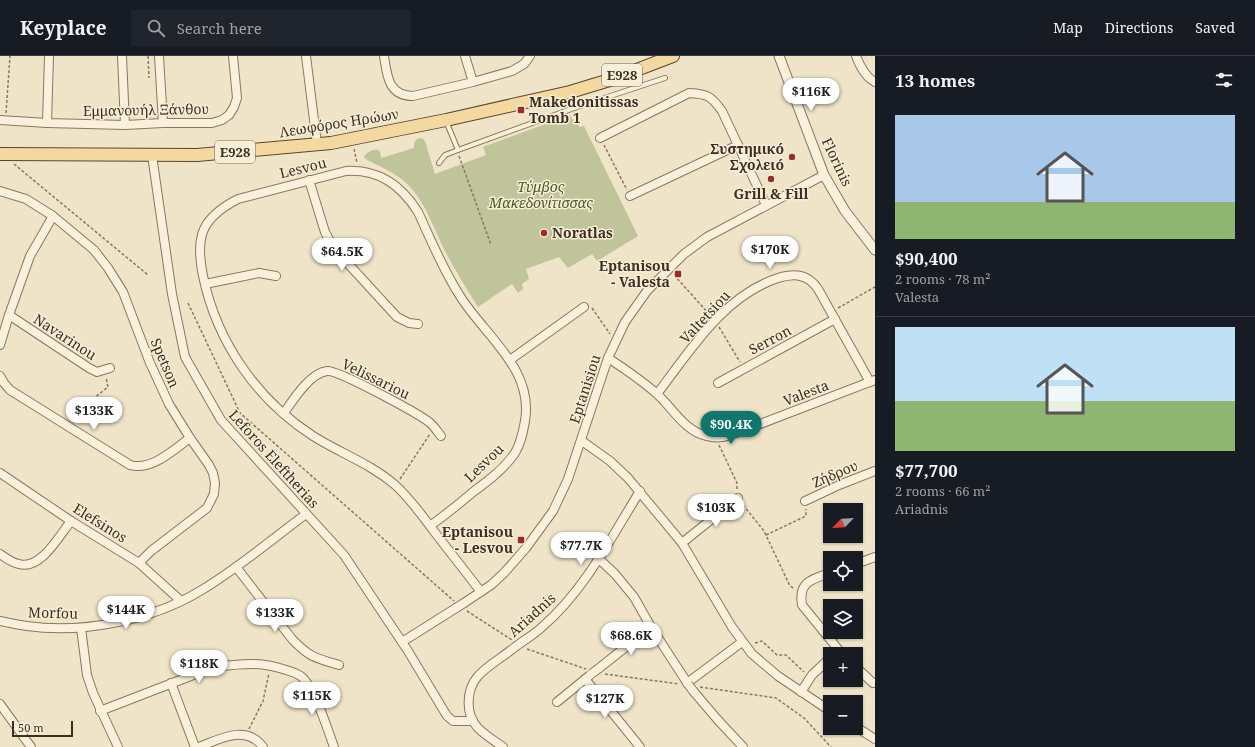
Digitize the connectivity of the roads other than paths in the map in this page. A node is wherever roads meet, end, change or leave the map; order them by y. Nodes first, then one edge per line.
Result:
1 (49, 56) edge
2 (122, 56) edge
3 (159, 56) edge
4 (233, 56) edge
5 (306, 56) edge
6 (384, 56) edge
7 (465, 56) edge
8 (530, 56) edge
9 (673, 56) edge
10 (779, 56) edge
11 (856, 56) edge
12 (665, 78) dead end
13 (473, 82) junction
14 (875, 82) edge
15 (570, 92) junction
16 (574, 108) junction
17 (446, 120) junction
18 (3, 121) edge
19 (47, 123) junction
20 (163, 123) junction
21 (125, 125) junction
22 (600, 138) road end
23 (317, 144) junction
24 (738, 145) junction
25 (458, 150) junction
26 (0, 154) edge
27 (152, 155) junction
28 (439, 163) dead end
29 (824, 174) junction
30 (309, 180) junction
31 (0, 191) edge
32 (630, 196) road end
33 (766, 205) junction
34 (53, 216) junction
35 (875, 250) edge
36 (276, 276) dead end
37 (205, 284) junction
38 (584, 307) road end
39 (9, 315) junction
40 (834, 316) junction
41 (418, 324) dead end
42 (0, 345) edge
43 (608, 358) junction
44 (510, 360) junction
45 (108, 369) road end
46 (0, 376) edge
47 (873, 381) edge
48 (718, 383) dead end
49 (657, 394) junction
50 (284, 413) junction
51 (441, 436) dead end
52 (190, 438) junction
53 (582, 441) junction
54 (875, 471) edge
55 (0, 473) edge
56 (640, 491) junction
57 (738, 498) road end
58 (805, 501) road end
59 (306, 514) junction
60 (71, 521) junction
61 (430, 526) junction
62 (682, 542) junction
63 (0, 554) edge
64 (875, 557) edge
65 (598, 559) junction
66 (863, 561) edge
67 (139, 563) junction
68 (236, 567) junction
69 (823, 575) edge
70 (481, 592) junction
71 (181, 601) junction
72 (0, 621) edge
73 (652, 627) junction
74 (81, 628) junction
75 (823, 631) edge
76 (829, 639) edge
77 (402, 642) junction
78 (743, 643) junction
79 (834, 647) edge
80 (339, 665) dead end
81 (823, 665) edge
82 (588, 674) junction
83 (863, 674) edge
84 (171, 683) junction
85 (686, 684) junction
86 (875, 684) edge
87 (801, 692) junction
88 (557, 702) dead end
89 (0, 704) edge
90 (823, 706) edge
91 (100, 711) junction
92 (473, 721) junction
93 (863, 731) edge
94 (875, 739) edge
95 (31, 747) edge
96 (118, 747) edge
97 (195, 747) edge
98 (199, 747) edge
99 (263, 747) edge
100 (334, 747) edge
101 (503, 747) edge
102 (640, 747) edge
103 (743, 747) edge

1 - 19 street
2 - 21 street
3 - 20 street
4 - 20 street, Εμμανουήλ Ξάνθου
5 - 23 street
6 - 13 street
7 - 13 street
8 - 13 street
9 - 15 main road, Λεωφόρος Ηρώων / E928
10 - 29 street, Florinis
11 - 14 street
12 - 16 lane
15 - 16 lane
15 - 17 main road, Λεωφόρος Ηρώων / E928
16 - 25 lane
17 - 23 main road, Λεωφόρος Ηρώων / E928
17 - 25 lane
18 - 19 street, Εμμανουήλ Ξάνθου
19 - 21 street, Εμμανουήλ Ξάνθου
20 - 21 street, Εμμανουήλ Ξάνθου
22 - 24 street
23 - 27 main road, Λεωφόρος Ηρώων / E928
24 - 32 street
24 - 33 street
25 - 28 lane
26 - 27 main road, Λεωφόρος Ηρώων / E928
27 - 59 street, Leforos Eleftherias
29 - 33 street, Eptanisiou
29 - 35 street, Florinis
30 - 37 street, Lesvou
30 - 41 street
30 - 44 street, Lesvou
31 - 34 street, Spetson
33 - 43 street, Eptanisiou
34 - 39 street
34 - 52 street, Spetson
36 - 37 street
37 - 50 street, Lesvou
38 - 44 street
39 - 42 street
39 - 45 street, Navarinou
40 - 47 street, Valtetsiou
40 - 48 street, Serron
40 - 49 street, Valtetsiou
43 - 49 street, Valesta
43 - 53 street, Eptanisiou
44 - 61 street, Lesvou
46 - 52 street
47 - 49 street, Valesta
50 - 51 street, Velissariou
50 - 61 street, Lesvou
52 - 67 street, Spetson
53 - 56 street
53 - 70 street, Eptanisiou
54 - 58 street, Ζήδρου
55 - 60 street, Elefsinos
56 - 62 street
56 - 65 street, Ariadnis
57 - 62 street
59 - 68 street, Morfou
59 - 77 street, Leforos Eleftherias
60 - 63 street
60 - 67 street, Elefsinos
61 - 70 street, Lesvou
62 - 78 street
64 - 66 street
65 - 73 street
65 - 92 street, Ariadnis
67 - 71 street, Elefsinos
68 - 71 street, Morfou
68 - 80 street
69 - 75 street
70 - 77 street, Eptanisiou
71 - 74 street, Morfou
72 - 74 street, Morfou
73 - 82 street, bridge
73 - 85 street
74 - 91 street
76 - 79 street
77 - 92 street, Leforos Eleftherias
78 - 85 street
78 - 87 street
81 - 87 street
82 - 88 street
82 - 102 street
83 - 86 street
84 - 91 street
84 - 97 street
84 - 100 street
85 - 103 street, bridge
87 - 90 street
89 - 95 street
91 - 96 street
92 - 101 street
93 - 94 street
98 - 99 street

